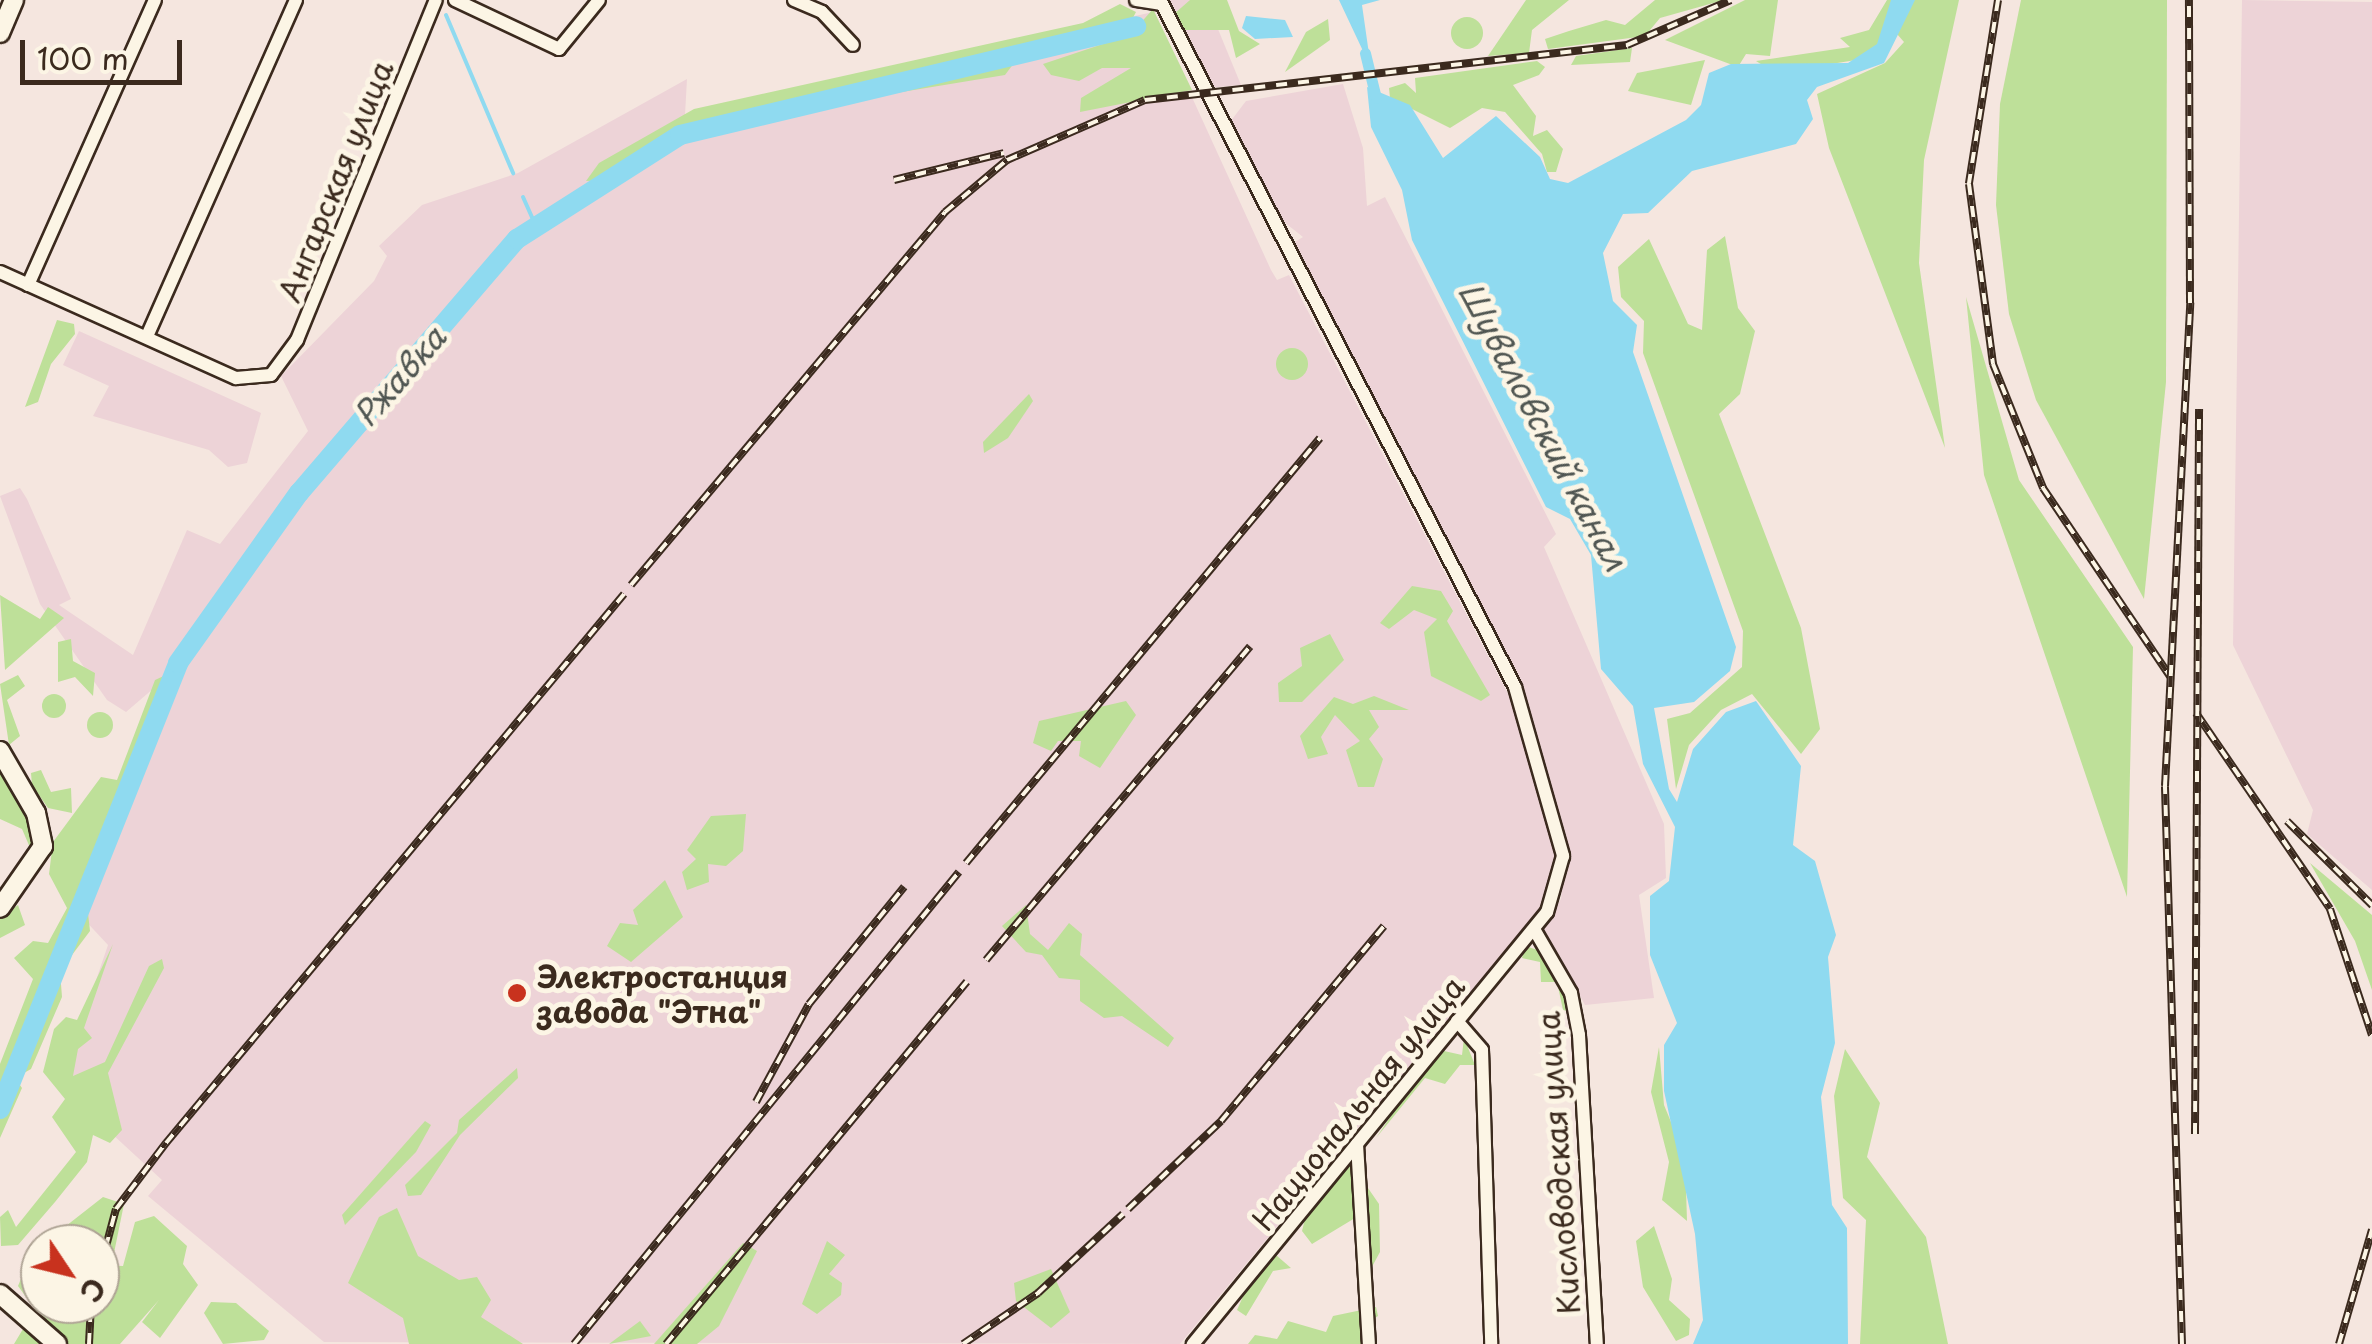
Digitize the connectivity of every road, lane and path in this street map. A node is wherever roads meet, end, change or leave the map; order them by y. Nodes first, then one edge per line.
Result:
1 (14, 0) edge
2 (154, 0) edge
3 (296, 0) edge
4 (436, 0) edge
5 (455, 0) edge
6 (599, 0) edge
7 (794, 0) edge
8 (1136, 0) edge
9 (1160, 2) edge
10 (0, 32) edge
11 (853, 45) dead end
12 (0, 272) edge
13 (28, 285) junction
14 (148, 334) junction
15 (0, 751) edge
16 (0, 908) edge
17 (1534, 929) junction
18 (1456, 1021) junction
19 (1357, 1144) junction
20 (0, 1294) edge
21 (57, 1344) edge
22 (1193, 1344) edge
23 (1369, 1344) edge
24 (1491, 1344) edge
25 (1596, 1344) edge

1 - 10 street
2 - 13 street
3 - 14 street
4 - 14 street, Ангарская улица
5 - 6 street
7 - 11 street
8 - 9 street
9 - 17 street, Национальная улица
12 - 13 street
13 - 14 street
15 - 16 street
17 - 18 street, Национальная улица
17 - 25 street, Кисловодская улица
18 - 19 street, Национальная улица
18 - 24 street
19 - 22 street, Национальная улица
19 - 23 street
20 - 21 street

